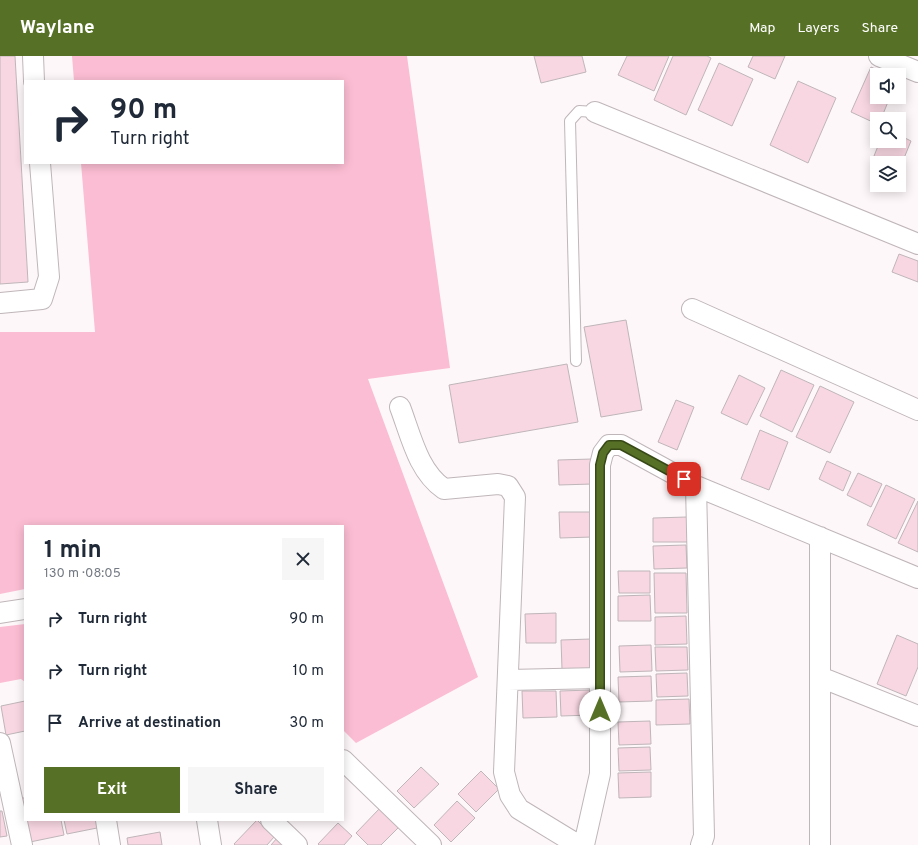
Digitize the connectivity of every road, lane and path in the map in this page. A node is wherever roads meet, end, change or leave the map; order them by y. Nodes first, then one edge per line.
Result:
1 (32, 56) edge
2 (879, 56) edge
3 (918, 72) edge
4 (34, 80) edge
5 (595, 112) joint
6 (40, 164) edge
7 (918, 244) edge
8 (0, 303) edge
9 (692, 309) dead end
10 (576, 361) dead end
11 (400, 407) dead end
12 (918, 410) edge
13 (696, 486) junction
14 (820, 537) junction
15 (918, 578) edge
16 (24, 609) edge
17 (0, 613) edge
18 (820, 677) junction
19 (600, 678) junction
20 (508, 680) junction
21 (918, 716) edge
22 (0, 743) edge
23 (344, 761) edge
24 (106, 821) edge
25 (207, 821) edge
26 (272, 821) edge
27 (706, 842) edge
28 (22, 845) edge
29 (110, 845) edge
30 (211, 845) edge
31 (297, 845) edge
32 (431, 845) edge
33 (578, 845) edge
34 (584, 845) edge
35 (820, 845) edge

1 - 4 street
2 - 3 street
5 - 7 street
5 - 10 lane
6 - 8 street
9 - 12 street
11 - 20 street
13 - 14 street
13 - 19 street
13 - 27 street
14 - 15 street
14 - 18 street
16 - 17 street
18 - 21 street
18 - 35 street
19 - 20 street
19 - 34 street
20 - 33 street
22 - 28 street
23 - 32 street
24 - 29 street
25 - 30 street
26 - 31 street

